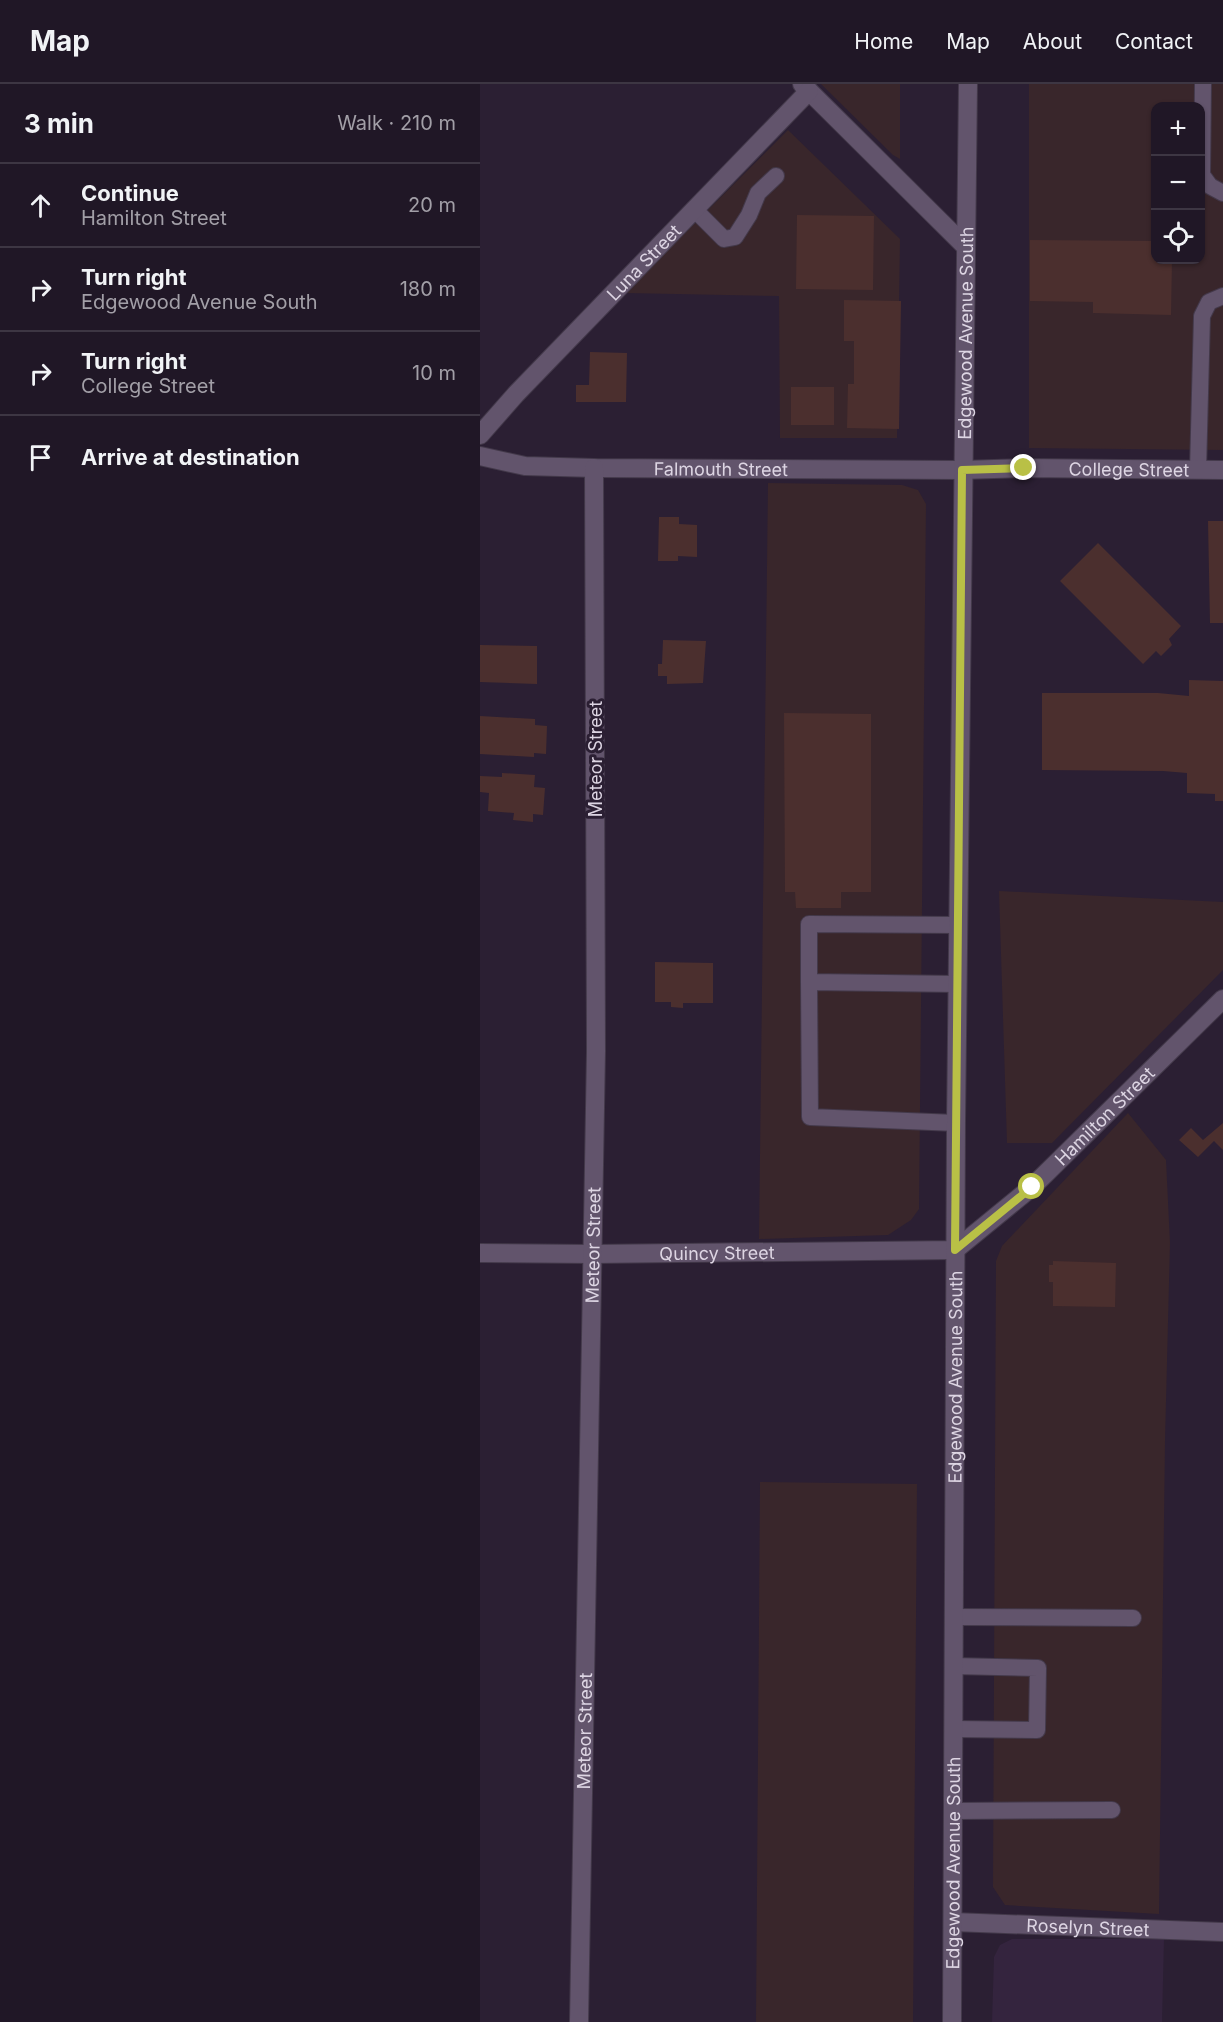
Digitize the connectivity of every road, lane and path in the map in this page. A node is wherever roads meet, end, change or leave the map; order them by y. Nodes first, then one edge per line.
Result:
1 (968, 84) edge
2 (1203, 84) edge
3 (805, 87) edge
4 (776, 176) dead end
5 (1223, 193) edge
6 (694, 209) junction
7 (966, 247) junction
8 (1223, 296) edge
9 (480, 435) edge
10 (480, 456) edge
11 (594, 468) junction
12 (962, 470) junction
13 (1198, 470) junction
14 (1223, 470) edge
15 (958, 925) junction
16 (809, 982) junction
17 (958, 984) junction
18 (1220, 1007) edge
19 (956, 1123) junction
20 (955, 1250) junction
21 (480, 1252) edge
22 (592, 1254) junction
23 (954, 1617) junction
24 (1133, 1618) dead end
25 (954, 1666) junction
26 (954, 1729) junction
27 (953, 1810) junction
28 (1112, 1810) dead end
29 (953, 1922) junction
30 (1223, 1932) edge
31 (579, 2022) edge
32 (952, 2022) edge

1 - 7 street, Edgewood Avenue South
2 - 5 lane
3 - 6 street, Luna Street
3 - 7 street
4 - 6 lane
6 - 9 street, Luna Street
7 - 12 street, Edgewood Avenue South
8 - 13 lane
10 - 11 street, Falmouth Street
11 - 12 street, Falmouth Street
11 - 22 street, Meteor Street
12 - 13 street, College Street
12 - 15 street, Edgewood Avenue South
13 - 14 street, College Street
15 - 16 lane
15 - 17 street, Edgewood Avenue South
16 - 17 lane
16 - 19 lane
17 - 19 street, Edgewood Avenue South
18 - 20 street, Hamilton Street
19 - 20 street, Edgewood Avenue South
20 - 22 street, Quincy Street
20 - 23 street, Edgewood Avenue South
21 - 22 street, Quincy Street
22 - 31 street, Meteor Street
23 - 24 lane
23 - 25 street, Edgewood Avenue South
25 - 26 street, Edgewood Avenue South
25 - 26 lane
26 - 27 street, Edgewood Avenue South
27 - 28 lane
27 - 29 street, Edgewood Avenue South
29 - 30 street, Roselyn Street
29 - 32 street, Edgewood Avenue South

